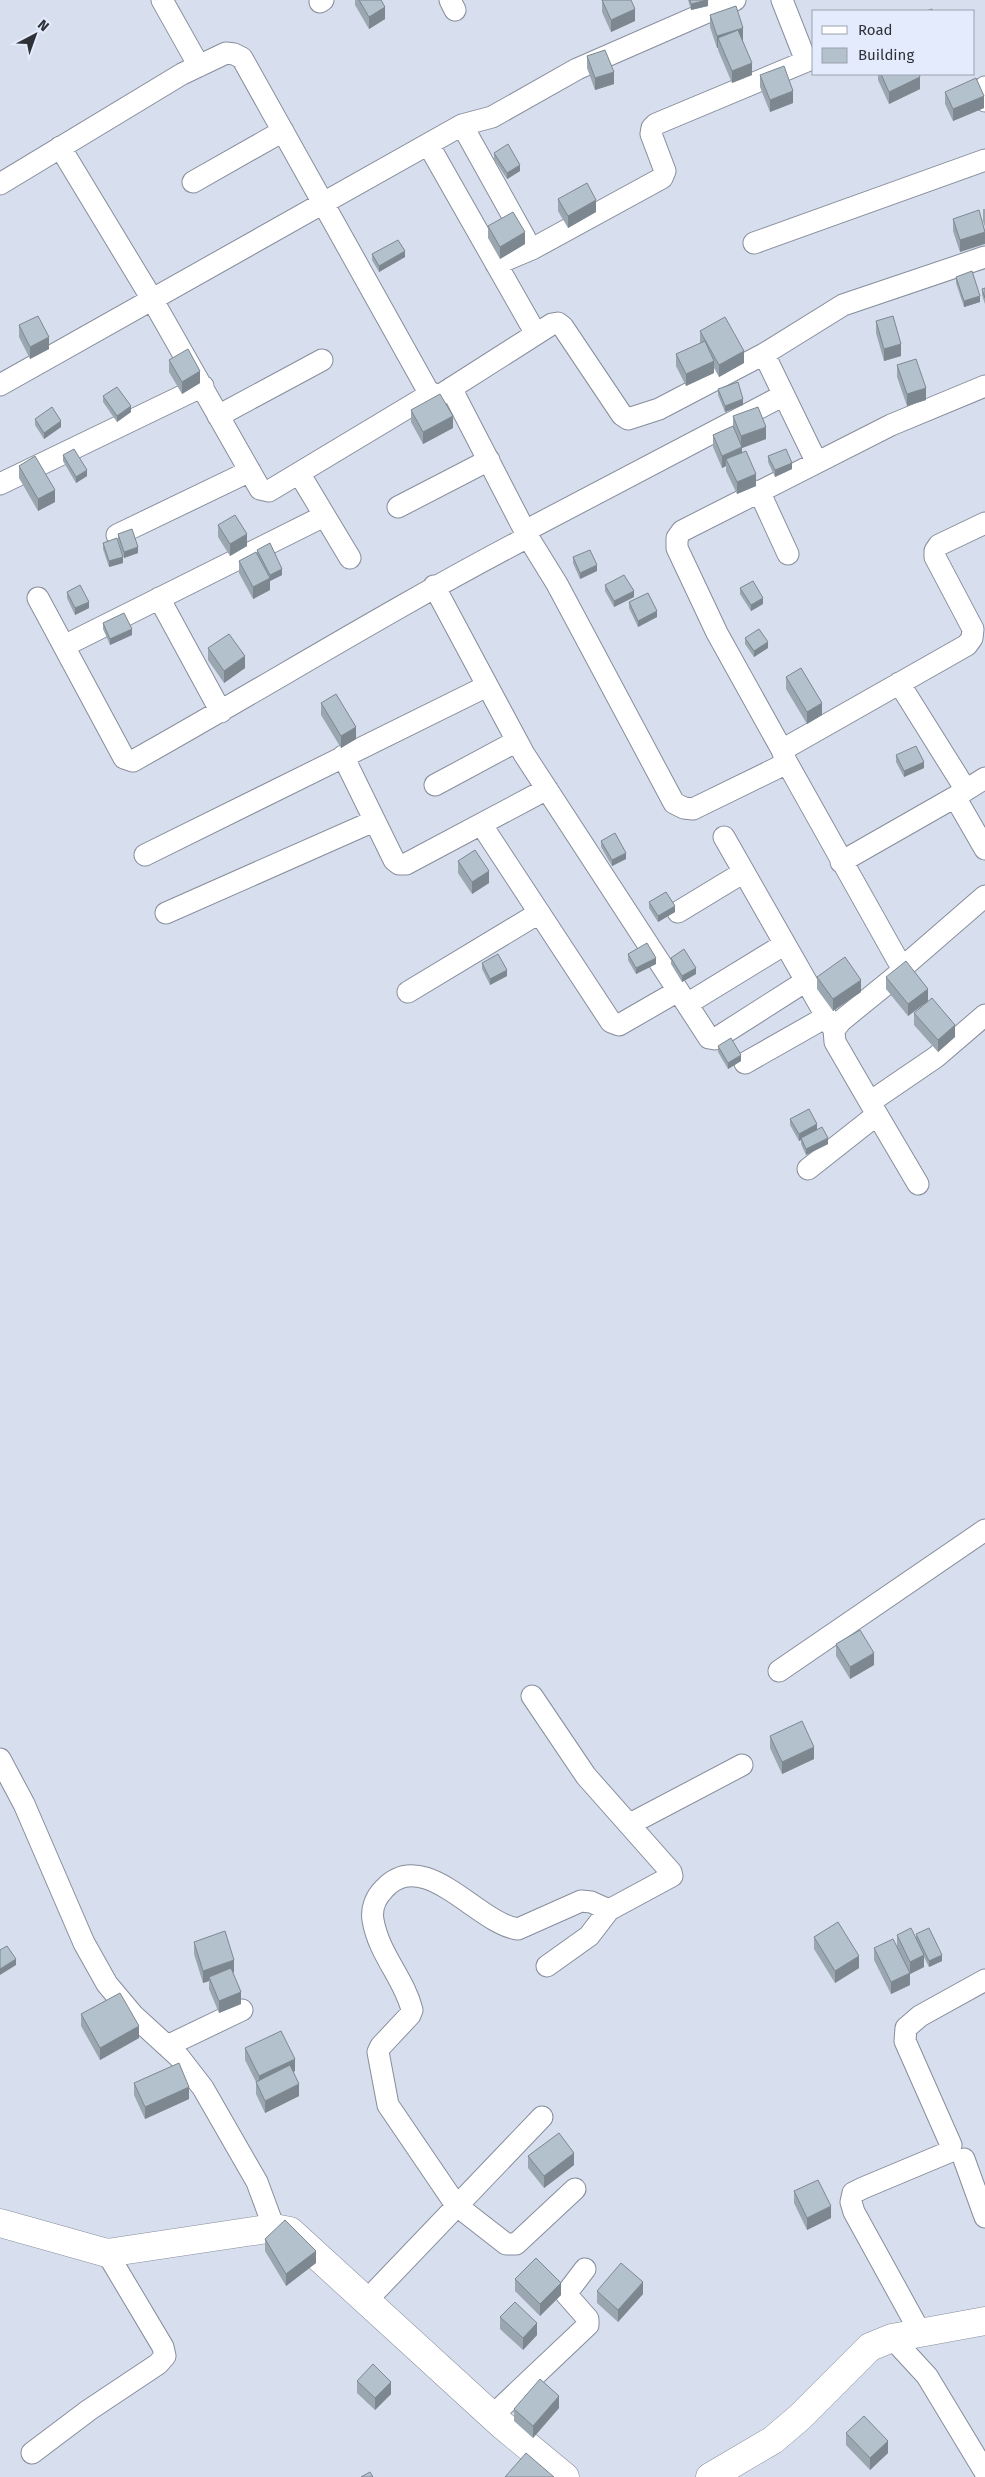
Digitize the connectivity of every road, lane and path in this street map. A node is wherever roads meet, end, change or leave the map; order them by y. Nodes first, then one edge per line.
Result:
1 (162, 0) edge
2 (735, 0) edge
3 (782, 0) edge
4 (810, 60) edge
5 (200, 66) junction
6 (985, 87) edge
7 (985, 101) edge
8 (462, 125) junction
9 (282, 131) junction
10 (428, 144) junction
11 (60, 147) junction
12 (985, 160) edge
13 (193, 182) dead end
14 (0, 184) edge
15 (323, 202) junction
16 (754, 243) dead end
17 (532, 249) junction
18 (985, 257) edge
19 (496, 264) junction
20 (152, 299) junction
21 (536, 334) junction
22 (764, 354) junction
23 (322, 360) dead end
24 (0, 385) edge
25 (203, 386) junction
26 (985, 386) edge
27 (442, 391) junction
28 (784, 395) junction
29 (218, 416) junction
30 (489, 460) junction
31 (816, 461) junction
32 (250, 471) junction
33 (299, 473) junction
34 (0, 484) edge
35 (759, 491) junction
36 (398, 507) dead end
37 (324, 516) junction
38 (985, 523) edge
39 (527, 534) junction
40 (117, 535) edge
41 (788, 554) dead end
42 (350, 558) dead end
43 (434, 586) junction
44 (38, 598) dead end
45 (159, 598) junction
46 (64, 646) junction
47 (900, 683) junction
48 (487, 686) junction
49 (221, 712) junction
50 (517, 741) junction
51 (784, 755) junction
52 (343, 756) junction
53 (985, 778) edge
54 (435, 785) dead end
55 (547, 789) junction
56 (960, 794) junction
57 (374, 821) junction
58 (481, 824) junction
59 (724, 837) dead end
60 (985, 849) edge
61 (145, 855) dead end
62 (841, 862) junction
63 (744, 872) junction
64 (985, 896) edge
65 (678, 912) dead end
66 (166, 913) dead end
67 (539, 913) junction
68 (785, 944) junction
69 (902, 968) junction
70 (806, 981) junction
71 (408, 992) dead end
72 (683, 997) junction
73 (985, 1015) edge
74 (830, 1024) junction
75 (745, 1063) dead end
76 (872, 1106) junction
77 (808, 1169) dead end
78 (918, 1184) dead end
79 (985, 1530) edge
80 (778, 1671) dead end
81 (532, 1696) dead end
82 (0, 1759) edge
83 (742, 1765) dead end
84 (630, 1824) junction
85 (608, 1910) junction
86 (548, 1966) dead end
87 (985, 1980) edge
88 (242, 2010) dead end
89 (166, 2046) junction
90 (542, 2117) dead end
91 (948, 2138) junction
92 (964, 2159) junction
93 (985, 2177) edge
94 (575, 2189) dead end
95 (451, 2210) junction
96 (985, 2217) edge
97 (0, 2223) edge
98 (274, 2228) junction
99 (107, 2252) junction
100 (586, 2270) dead end
101 (367, 2300) junction
102 (985, 2321) edge
103 (920, 2332) junction
104 (892, 2338) junction
105 (492, 2416) junction
106 (32, 2453) dead end
107 (985, 2472) edge
108 (565, 2477) edge
109 (710, 2477) edge

1 - 5 street
2 - 8 street
3 - 4 street
4 - 17 street
5 - 9 street
5 - 11 street
6 - 7 street
8 - 10 street
8 - 17 street
9 - 13 street
9 - 15 street
10 - 15 street
10 - 19 street
11 - 14 street
11 - 20 street
12 - 16 street
15 - 20 street
15 - 27 street
17 - 19 street
18 - 22 street
19 - 21 street
20 - 24 street
20 - 25 street
21 - 22 street
21 - 27 street
22 - 28 street
23 - 29 street
25 - 29 street
25 - 34 street
26 - 31 street
27 - 30 street
27 - 33 street
28 - 31 street
28 - 39 street
29 - 32 street
30 - 36 street
30 - 39 street
31 - 35 street
32 - 33 street
32 - 40 street
33 - 37 street
35 - 41 street
35 - 51 street
37 - 42 street
37 - 45 street
38 - 47 street
39 - 43 street
39 - 51 street
43 - 48 street
43 - 49 street
44 - 46 street
45 - 46 street
45 - 49 street
46 - 49 street
47 - 51 street
47 - 56 street
48 - 50 street
48 - 52 street
50 - 54 street
50 - 55 street
51 - 62 street
52 - 57 street
52 - 61 street
53 - 56 street
55 - 58 street
55 - 72 street
56 - 60 street
56 - 62 street
57 - 58 street
57 - 66 street
58 - 67 street
59 - 63 street
62 - 69 street
63 - 65 street
63 - 68 street
64 - 69 street
67 - 71 street
67 - 72 street
68 - 70 street
68 - 72 street
69 - 74 street
70 - 72 street
70 - 74 street
73 - 76 street
74 - 75 street
74 - 76 street
76 - 77 street
76 - 78 street
79 - 80 street
81 - 84 street
82 - 89 street
83 - 84 street
84 - 85 street
85 - 86 street
85 - 95 street
87 - 91 street
88 - 89 street
89 - 98 street
90 - 95 street
91 - 92 street
91 - 103 street
92 - 93 street
92 - 96 street
94 - 95 street
95 - 101 street
97 - 99 street
98 - 99 street
98 - 101 street
99 - 106 street
100 - 105 street
101 - 105 street
102 - 103 street
103 - 104 street
104 - 107 street
104 - 109 street
105 - 108 street

